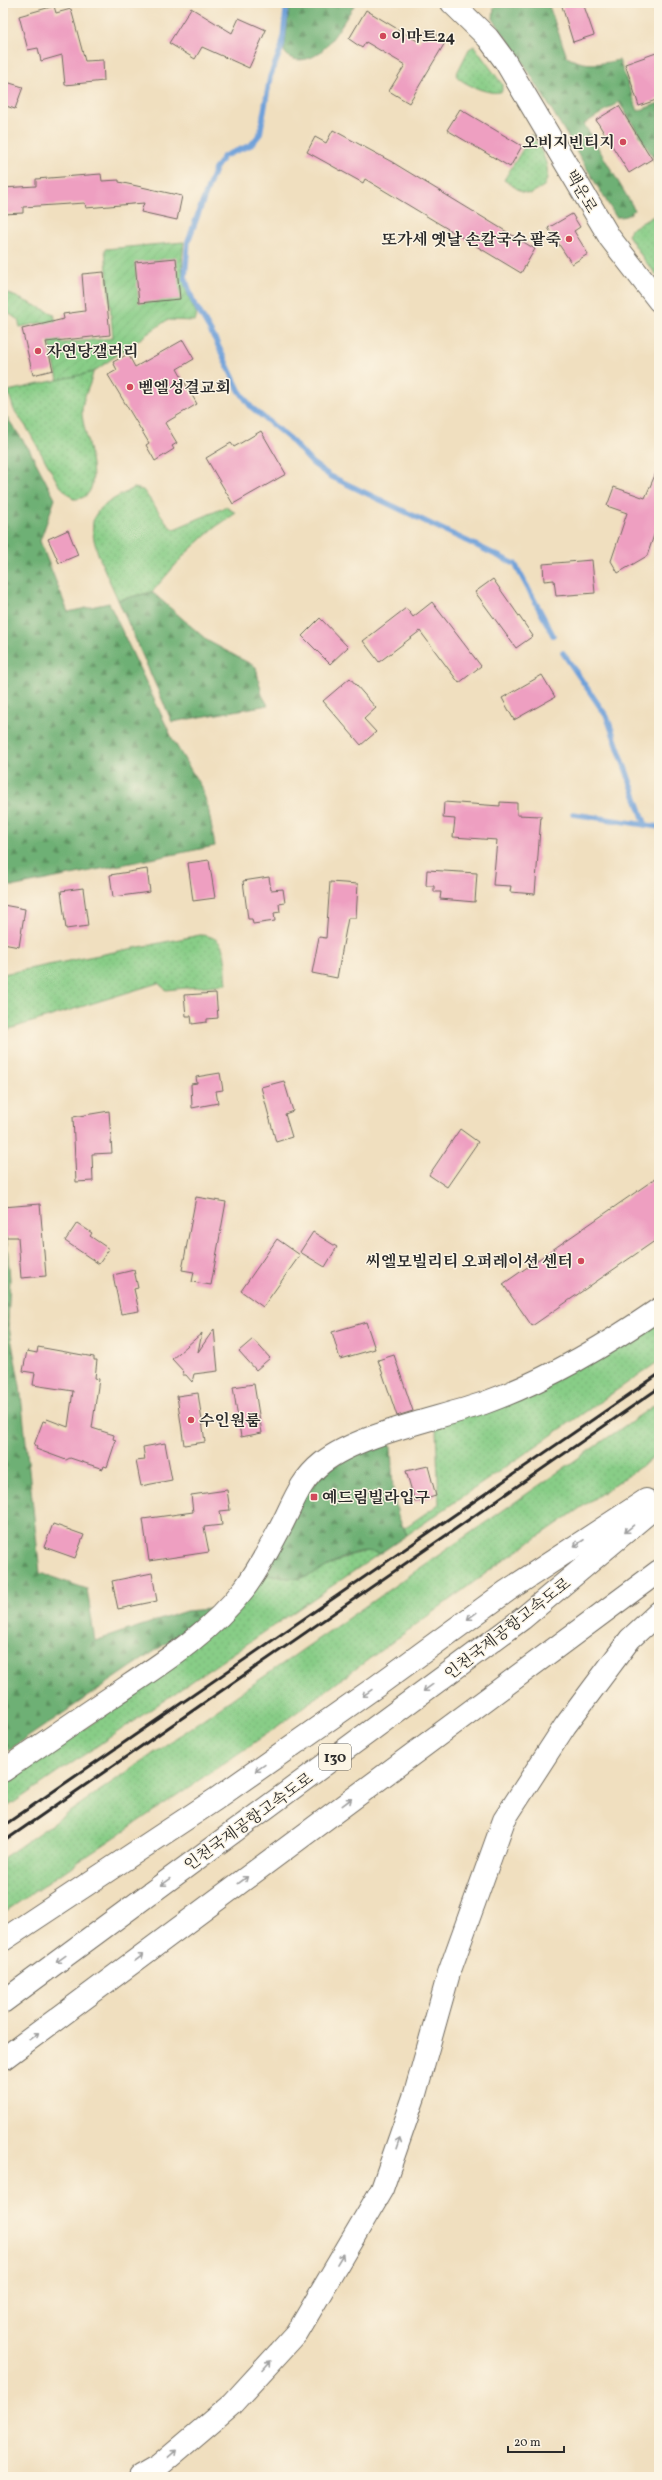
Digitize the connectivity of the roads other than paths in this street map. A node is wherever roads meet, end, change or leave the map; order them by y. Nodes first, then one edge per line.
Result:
1 (452, 3) edge
2 (659, 301) edge
3 (659, 1309) edge
4 (659, 1491) edge
5 (659, 1504) edge
6 (659, 1570) edge
7 (659, 1612) edge
8 (3, 1771) edge
9 (3, 1940) edge
10 (3, 2002) edge
11 (3, 2059) edge
12 (140, 2477) edge

1 - 2 main road, 백운로
3 - 8 main road
4 -> 9 main road
5 -> 10 main road, 인천국제공항고속도로 / 130
11 -> 6 main road, 130
12 -> 7 main road

